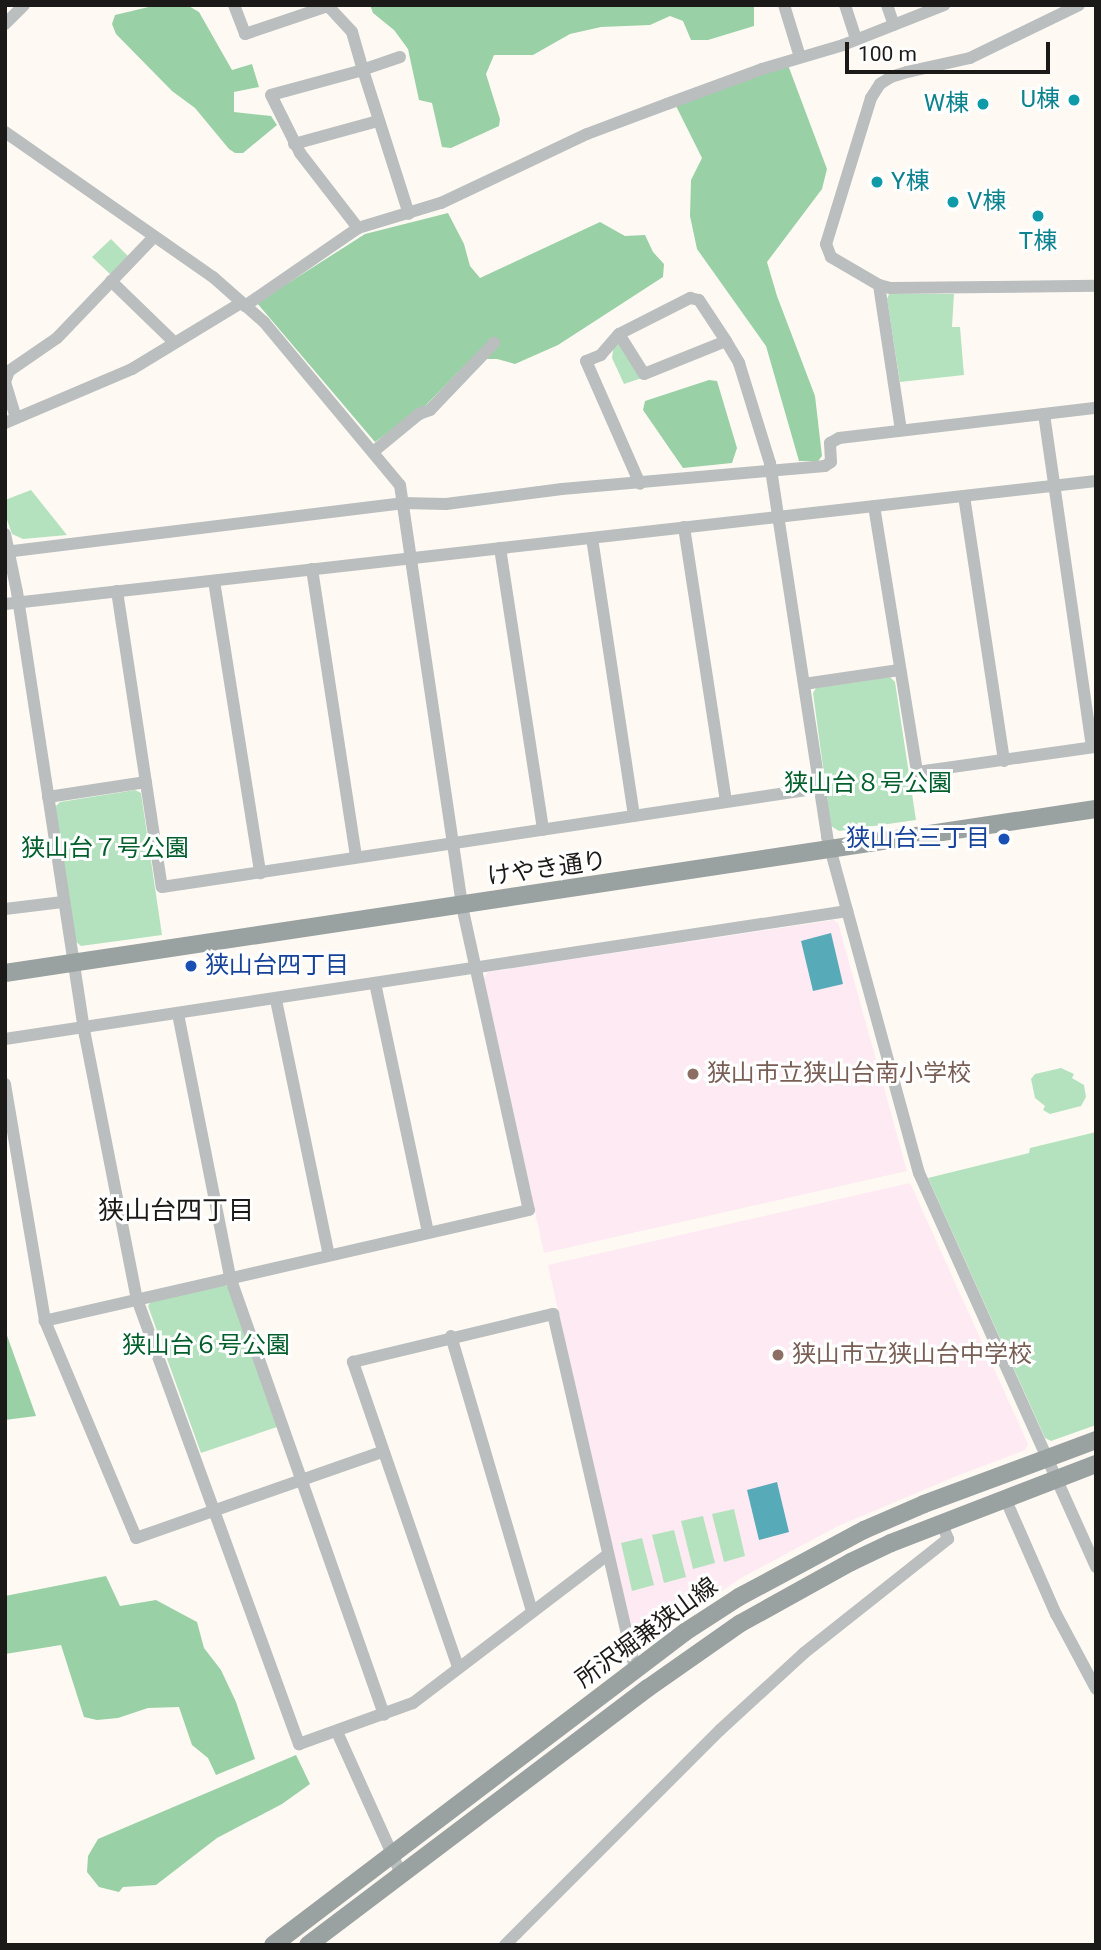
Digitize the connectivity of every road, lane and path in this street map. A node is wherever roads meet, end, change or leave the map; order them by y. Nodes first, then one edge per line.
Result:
1 (24, 5) edge
2 (234, 5) edge
3 (784, 5) edge
4 (845, 5) edge
5 (887, 5) edge
6 (944, 5) edge
7 (1079, 5) edge
8 (328, 6) edge
9 (5, 24) edge
10 (894, 25) junction
11 (856, 39) junction
12 (400, 57) dead end
13 (800, 57) junction
14 (363, 70) junction
15 (377, 121) junction
16 (5, 132) edge
17 (293, 144) junction
18 (409, 214) junction
19 (358, 228) junction
20 (153, 238) junction
21 (111, 281) junction
22 (879, 285) junction
23 (1096, 286) edge
24 (243, 304) junction
25 (619, 334) junction
26 (726, 341) junction
27 (174, 342) junction
28 (494, 343) dead end
29 (5, 382) edge
30 (1096, 408) edge
31 (1044, 414) junction
32 (10, 420) edge
33 (901, 430) junction
34 (373, 452) junction
35 (772, 471) junction
36 (1096, 481) edge
37 (640, 484) junction
38 (1054, 486) junction
39 (964, 496) junction
40 (402, 503) junction
41 (874, 506) junction
42 (779, 517) junction
43 (684, 527) junction
44 (5, 534) edge
45 (592, 538) junction
46 (500, 548) junction
47 (7, 552) edge
48 (409, 558) junction
49 (312, 569) junction
50 (214, 581) junction
51 (117, 591) junction
52 (12, 603) edge
53 (900, 670) junction
54 (804, 684) junction
55 (1094, 747) edge
56 (1004, 761) junction
57 (146, 782) junction
58 (820, 788) junction
59 (48, 797) junction
60 (726, 801) junction
61 (1096, 810) edge
62 (634, 816) junction
63 (543, 830) junction
64 (452, 844) junction
65 (831, 851) junction
66 (356, 857) junction
67 (260, 873) junction
68 (63, 902) junction
69 (462, 906) junction
70 (5, 909) edge
71 (847, 911) junction
72 (74, 964) junction
73 (476, 969) junction
74 (5, 973) edge
75 (375, 983) junction
76 (276, 1000) junction
77 (177, 1014) junction
78 (83, 1028) junction
79 (5, 1038) edge
80 (5, 1084) edge
81 (12, 1160) edge
82 (428, 1232) junction
83 (329, 1255) junction
84 (230, 1277) junction
85 (137, 1299) junction
86 (45, 1321) junction
87 (451, 1336) junction
88 (1096, 1440) edge
89 (382, 1452) junction
90 (1047, 1458) junction
91 (1096, 1464) edge
92 (1057, 1478) junction
93 (302, 1479) junction
94 (1005, 1498) junction
95 (212, 1510) junction
96 (941, 1522) junction
97 (607, 1555) junction
98 (1096, 1567) edge
99 (532, 1611) junction
100 (458, 1667) junction
101 (635, 1669) junction
102 (1096, 1689) edge
103 (384, 1715) junction
104 (337, 1732) junction
105 (393, 1854) junction
106 (401, 1874) junction
107 (273, 1945) edge
108 (309, 1945) edge
109 (505, 1945) edge

1 - 9 street
2 - 8 street
3 - 13 street
4 - 11 street
5 - 10 street
6 - 10 street
7 - 22 street
8 - 14 street
10 - 11 street
11 - 13 street
12 - 14 street
13 - 18 street
14 - 15 street
14 - 17 street
15 - 17 street
15 - 18 street
16 - 20 street
17 - 19 street
18 - 19 street
19 - 24 street
20 - 21 street
20 - 24 street
21 - 27 street
21 - 29 street
22 - 23 street
22 - 33 street
24 - 27 street
24 - 34 street
25 - 26 street
25 - 26 street
25 - 37 street
26 - 35 street
27 - 32 street
28 - 34 street
29 - 32 street
30 - 31 street
31 - 33 street
31 - 38 street
33 - 35 street
34 - 40 street
35 - 37 street
35 - 42 street
36 - 38 street
37 - 40 street
38 - 39 street
38 - 55 street
39 - 41 street
39 - 56 street
40 - 47 street
40 - 48 street
41 - 42 street
41 - 53 street
42 - 43 street
42 - 54 street
43 - 45 street
43 - 60 street
44 - 47 street
45 - 46 street
45 - 62 street
46 - 48 street
46 - 63 street
47 - 52 street
48 - 49 street
48 - 64 street
49 - 50 street
49 - 66 street
50 - 51 street
50 - 67 street
51 - 52 street
51 - 57 street
52 - 59 street
53 - 54 street
53 - 56 street
54 - 58 street
55 - 56 street
57 - 59 street
57 - 67 street
58 - 60 street
58 - 65 street
59 - 68 street
60 - 62 street
61 - 65 main road, けやき通り
62 - 63 street
63 - 64 street
64 - 66 street
64 - 69 street
65 - 69 main road, けやき通り
65 - 71 street
66 - 67 street
68 - 70 street
68 - 72 street
69 - 72 main road, けやき通り
69 - 73 street
71 - 73 street
71 - 90 street
72 - 74 main road, けやき通り
72 - 78 street
73 - 75 street
73 - 82 street
75 - 76 street
75 - 82 street
76 - 77 street
76 - 83 street
77 - 78 street
77 - 84 street
78 - 79 street
78 - 85 street
80 - 81 street
81 - 86 street
82 - 83 street
83 - 84 street
84 - 85 street
84 - 93 street
85 - 86 street
85 - 95 street
86 - 95 street
87 - 89 street
87 - 97 street
87 - 99 street
88 - 90 main road, 所沢堀兼狭山線
89 - 93 street
89 - 100 street
90 - 92 street
90 - 101 main road, 所沢堀兼狭山線
91 - 92 main road, 所沢堀兼狭山線
92 - 94 main road, 所沢堀兼狭山線
92 - 98 street
93 - 95 street
93 - 103 street
94 - 96 main road, 所沢堀兼狭山線
94 - 102 street
95 - 104 street
96 - 106 main road, 所沢堀兼狭山線
96 - 109 street
97 - 99 street
97 - 101 street
99 - 100 street
100 - 103 street
101 - 105 main road, 所沢堀兼狭山線
103 - 104 street
104 - 105 street
105 - 106 street
105 - 107 main road, 所沢堀兼狭山線
106 - 108 main road, 所沢堀兼狭山線

